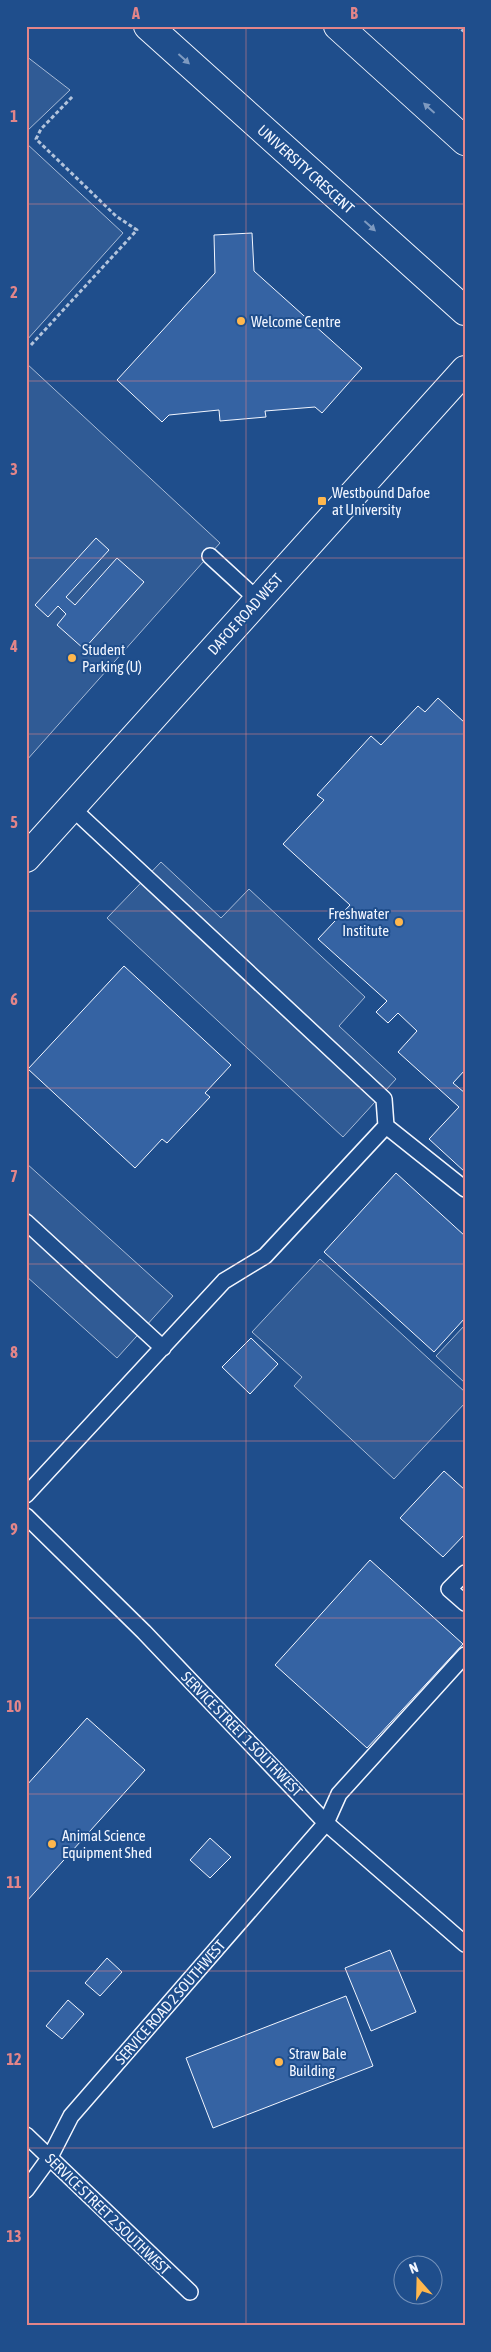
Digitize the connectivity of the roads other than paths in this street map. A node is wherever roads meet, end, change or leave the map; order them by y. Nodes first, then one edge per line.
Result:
1 (148, 26) edge
2 (338, 26) edge
3 (465, 141) edge
4 (465, 311) edge
5 (465, 370) edge
6 (210, 556) dead end
7 (258, 600) junction
8 (72, 808) junction
9 (26, 858) edge
10 (386, 1126) junction
11 (465, 1189) edge
12 (26, 1222) edge
13 (162, 1348) junction
14 (26, 1494) edge
15 (26, 1516) edge
16 (465, 1573) edge
17 (465, 1603) edge
18 (465, 1655) edge
19 (326, 1823) junction
20 (465, 1944) edge
21 (26, 2135) edge
22 (50, 2157) junction
23 (26, 2190) edge
24 (190, 2292) dead end

1 -> 4 street, UNIVERSITY CRESCENT
3 -> 2 street
5 - 7 street, DAFOE ROAD WEST
6 - 7 lane
7 - 8 street, DAFOE ROAD WEST
8 - 9 street, DAFOE ROAD WEST
8 - 10 lane
10 - 11 lane
10 - 13 lane
12 - 13 lane
13 - 14 lane
15 - 19 lane, SERVICE STREET 1 SOUTHWEST
16 - 17 lane
18 - 19 lane, SERVICE ROAD 2 SOUTHWEST
19 - 20 lane, SERVICE STREET 1 SOUTHWEST
19 - 22 lane, SERVICE ROAD 2 SOUTHWEST
21 - 22 lane, SERVICE STREET 2 SOUTHWEST
22 - 23 lane, SERVICE ROAD 2 SOUTHWEST
22 - 24 lane, SERVICE STREET 2 SOUTHWEST

